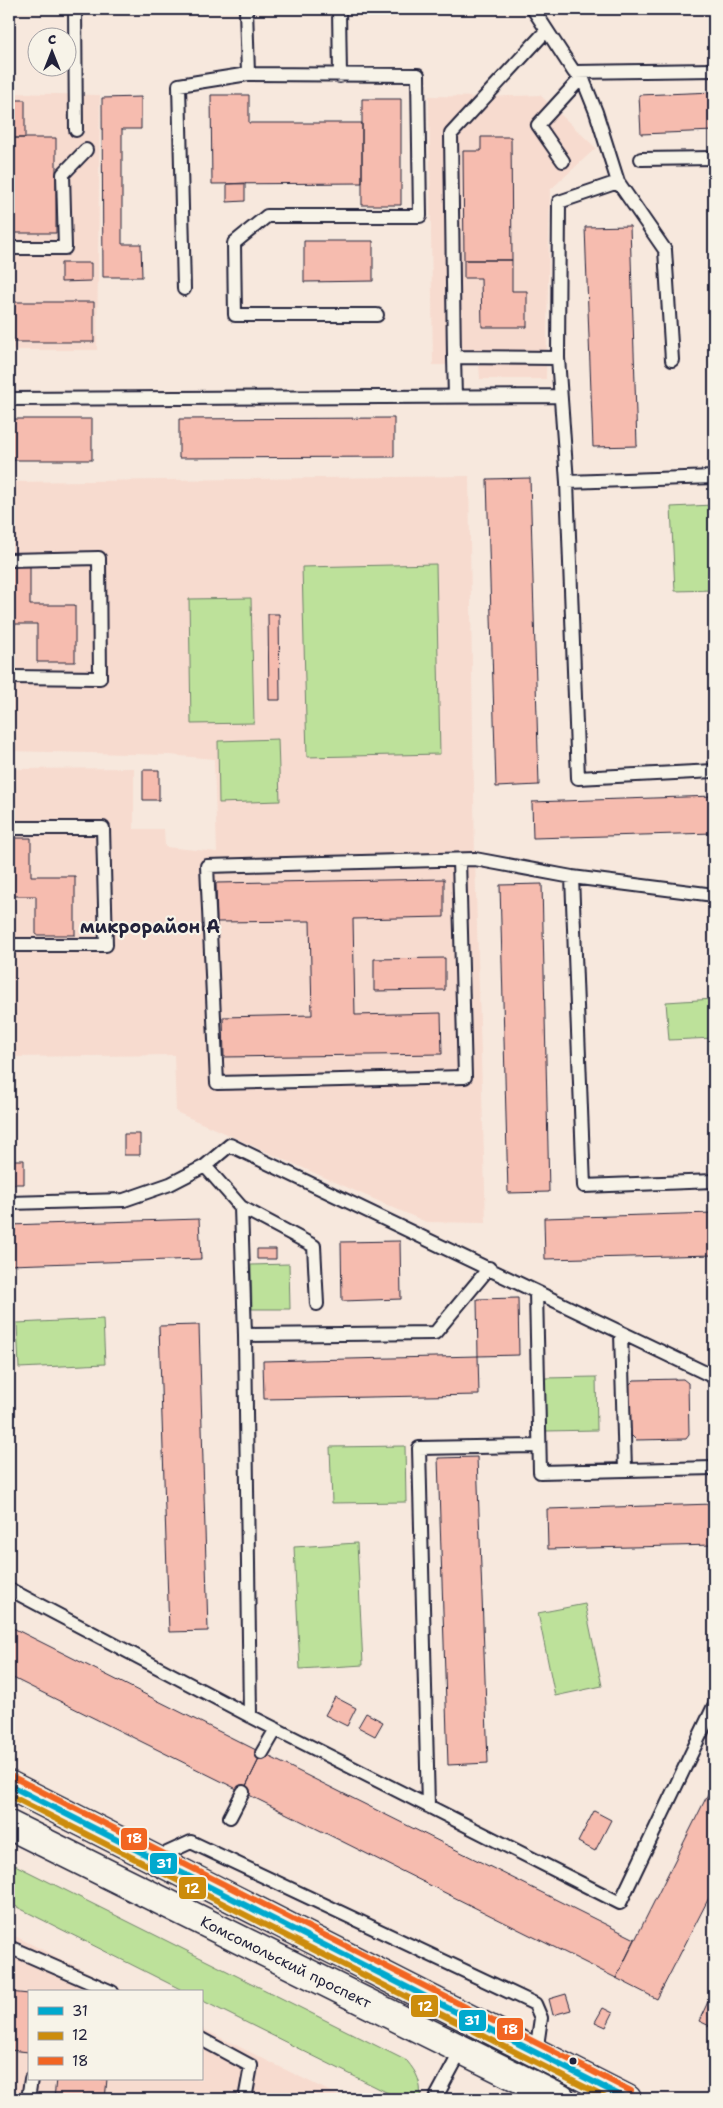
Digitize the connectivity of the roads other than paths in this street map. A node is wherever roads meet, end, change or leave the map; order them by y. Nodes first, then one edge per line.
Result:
1 (75, 9) edge
2 (246, 9) edge
3 (338, 9) edge
4 (533, 9) edge
5 (546, 31) junction
6 (714, 70) edge
7 (248, 74) junction
8 (578, 74) junction
9 (340, 76) junction
10 (76, 130) dead end
11 (86, 150) dead end
12 (714, 158) edge
13 (641, 159) dead end
14 (563, 161) dead end
15 (618, 182) junction
16 (9, 248) edge
17 (184, 289) dead end
18 (378, 315) dead end
19 (454, 357) junction
20 (558, 358) junction
21 (672, 360) dead end
22 (560, 396) junction
23 (455, 397) junction
24 (9, 399) edge
25 (714, 477) edge
26 (567, 482) junction
27 (9, 560) edge
28 (9, 677) edge
29 (714, 771) edge
30 (9, 828) edge
31 (459, 860) junction
32 (572, 877) junction
33 (714, 895) edge
34 (9, 945) edge
35 (205, 1166) junction
36 (714, 1181) edge
37 (9, 1203) edge
38 (241, 1207) junction
39 (489, 1268) junction
40 (536, 1292) junction
41 (317, 1304) dead end
42 (621, 1333) junction
43 (245, 1335) junction
44 (714, 1377) edge
45 (538, 1446) junction
46 (714, 1468) edge
47 (625, 1470) junction
48 (9, 1589) edge
49 (714, 1706) edge
50 (250, 1716) junction
51 (276, 1729) junction
52 (262, 1753) dead end
53 (9, 1785) edge
54 (243, 1792) dead end
55 (428, 1806) junction
56 (230, 1817) dead end
57 (9, 1825) edge
58 (154, 1859) junction
59 (9, 1947) edge
60 (107, 1990) edge
61 (202, 2039) edge
62 (462, 2049) junction
63 (536, 2054) junction
64 (31, 2080) edge
65 (28, 2099) edge
66 (245, 2099) edge
67 (435, 2099) edge
68 (561, 2099) edge
69 (627, 2099) edge

1 - 10 lane
2 - 7 lane
3 - 9 lane
4 - 5 lane
5 - 8 lane
5 - 19 lane
6 - 8 lane
7 - 9 lane
7 - 17 lane
8 - 14 lane
8 - 15 lane
9 - 18 lane
11 - 16 lane
12 - 13 lane
15 - 20 lane
15 - 21 lane
19 - 20 lane
19 - 23 lane
20 - 22 lane
22 - 23 lane
22 - 26 lane
23 - 24 lane
25 - 26 lane
26 - 29 lane
27 - 28 lane
30 - 34 lane
31 - 31 lane
31 - 32 lane
32 - 33 lane
32 - 36 lane
35 - 37 lane
35 - 38 lane
35 - 39 lane
38 - 41 lane
38 - 43 lane
39 - 40 lane
39 - 43 lane
40 - 42 lane
40 - 45 lane
42 - 44 lane
42 - 47 lane
43 - 50 lane
45 - 47 lane
45 - 55 lane
46 - 47 lane
48 - 50 lane
49 - 55 lane
50 - 51 lane
51 - 52 lane
51 - 55 lane
53 - 58 main road, Комсомольский проспект
54 - 56 lane
57 - 62 main road, Комсомольский проспект
58 - 63 main road, Комсомольский проспект
58 - 63 lane
59 - 60 lane
61 - 66 lane
62 - 67 lane
62 - 68 main road, Комсомольский проспект
63 - 69 main road, Комсомольский проспект
64 - 65 lane

